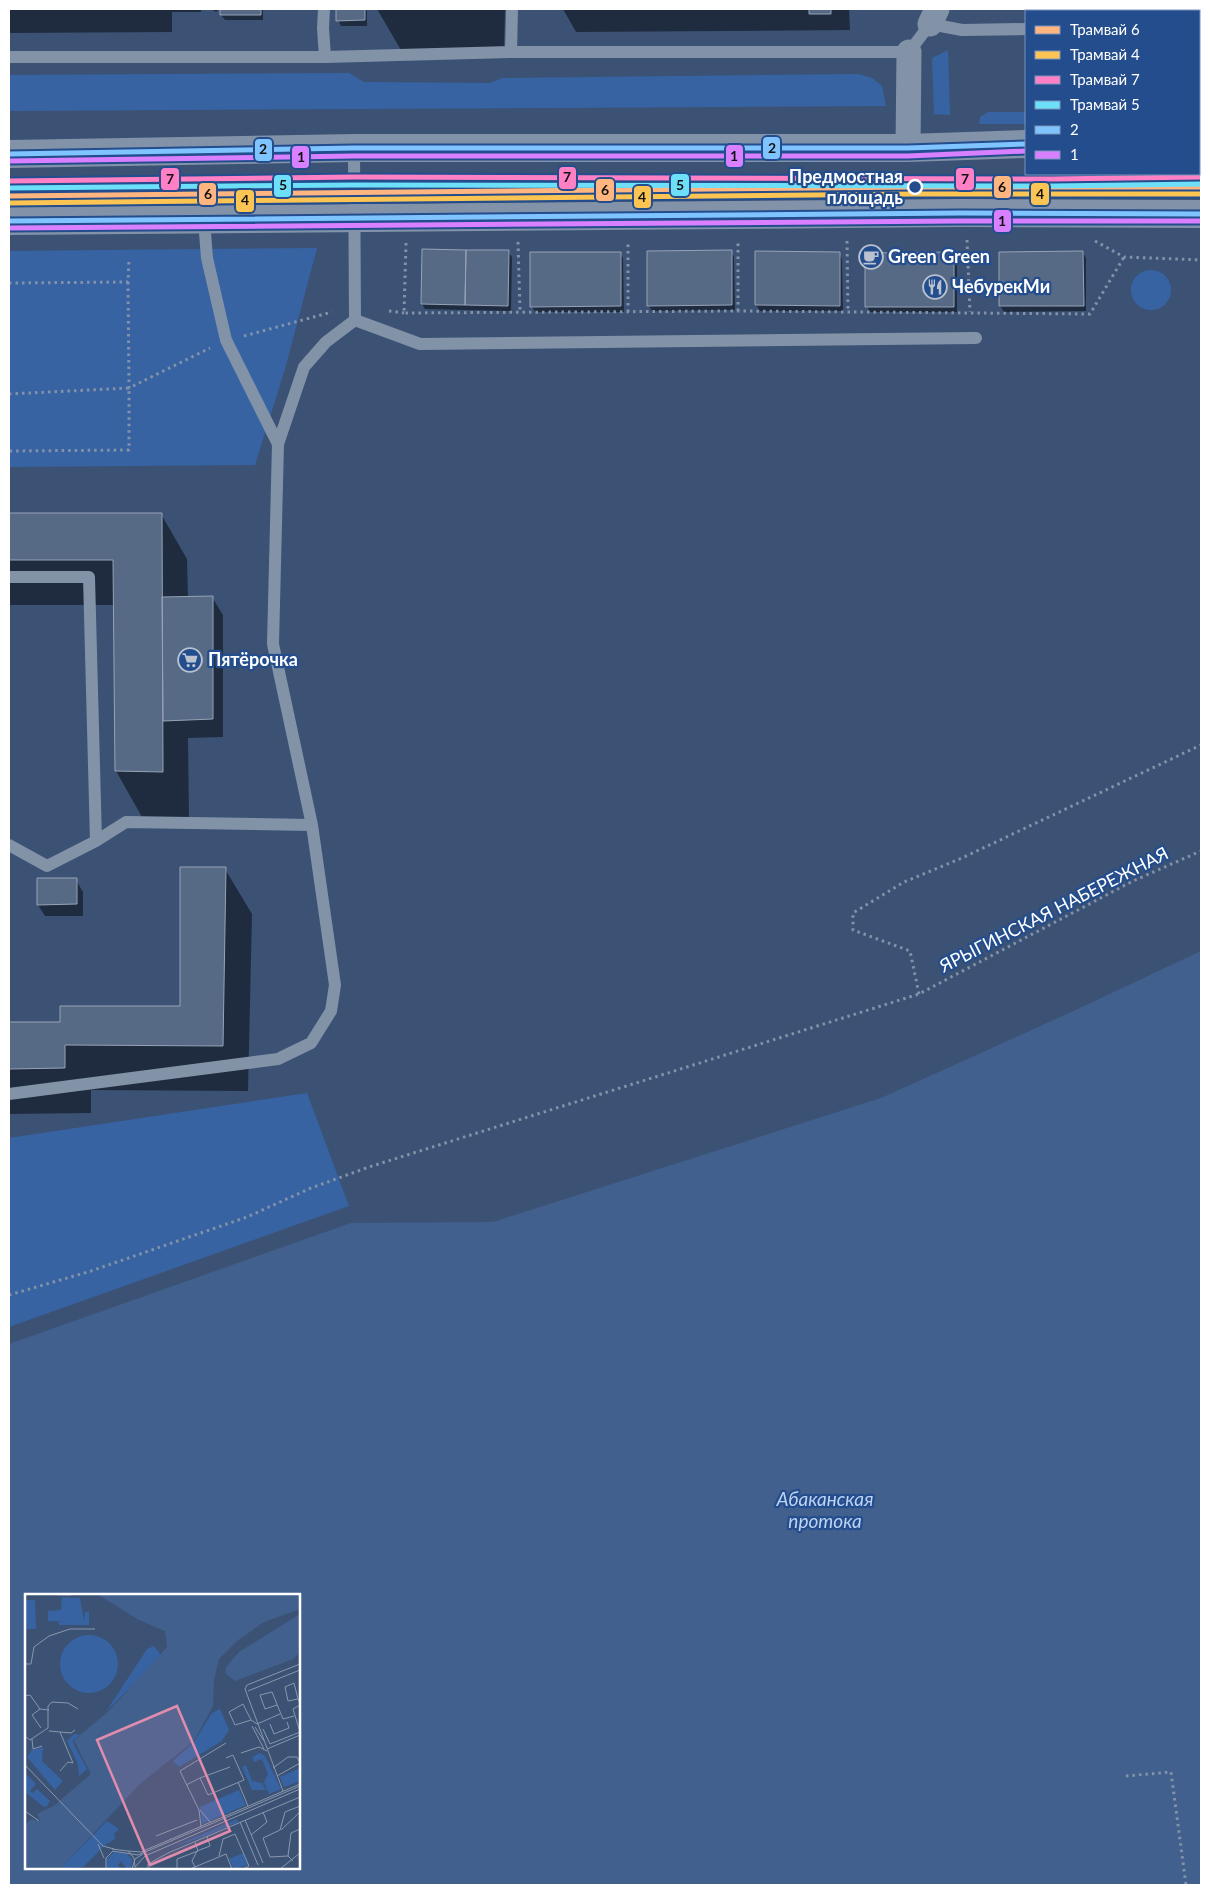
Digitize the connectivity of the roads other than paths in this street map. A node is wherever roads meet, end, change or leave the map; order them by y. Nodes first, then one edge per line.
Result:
1 (324, 9) edge
2 (512, 9) edge
3 (933, 16) edge
4 (1025, 29) edge
5 (511, 52) junction
6 (909, 52) junction
7 (9, 57) edge
8 (325, 57) junction
9 (1025, 144) edge
10 (354, 148) junction
11 (908, 148) junction
12 (9, 154) edge
13 (1201, 214) edge
14 (355, 218) junction
15 (204, 220) junction
16 (9, 221) edge
17 (355, 320) junction
18 (976, 338) dead end
19 (278, 444) junction
20 (9, 577) edge
21 (312, 824) junction
22 (96, 841) junction
23 (9, 845) edge
24 (9, 1094) edge

1 - 8 lane
2 - 5 lane
3 - 4 lane
3 - 6 lane
5 - 6 lane
5 - 8 lane
6 - 11 street
7 - 8 lane
9 - 11 highway
10 - 11 highway
10 - 12 highway
10 - 14 lane
13 - 14 highway
14 - 15 highway
14 - 17 lane
15 - 16 highway
15 - 19 lane
17 - 18 lane
17 - 19 lane
19 - 21 lane
20 - 22 lane
21 - 22 lane
21 - 24 lane
22 - 23 lane

